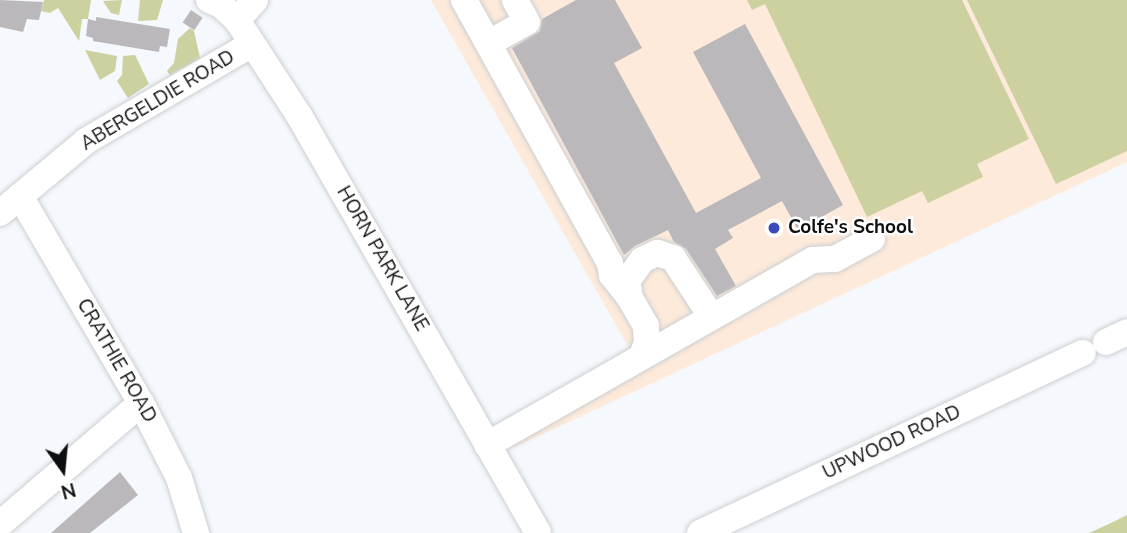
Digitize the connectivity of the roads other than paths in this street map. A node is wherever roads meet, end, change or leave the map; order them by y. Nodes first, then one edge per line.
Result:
1 (209, 0) edge
2 (255, 0) edge
3 (464, 0) edge
4 (515, 0) edge
5 (237, 20) junction
6 (489, 43) junction
7 (252, 44) junction
8 (20, 195) junction
9 (0, 213) edge
10 (872, 239) dead end
11 (624, 278) junction
12 (711, 316) junction
13 (1105, 342) edge
14 (642, 356) junction
15 (141, 403) junction
16 (487, 445) junction
17 (0, 524) edge
18 (196, 533) edge
19 (538, 533) edge
20 (700, 533) edge

1 - 5 street, HORN PARK LANE
2 - 5 street
3 - 6 street
4 - 6 street
5 - 7 street, HORN PARK LANE
6 - 11 street
7 - 8 street, ABERGELDIE ROAD
7 - 16 street, HORN PARK LANE
8 - 9 street, ABERGELDIE ROAD
8 - 15 street, CRATHIE ROAD
10 - 12 street
11 - 12 street
11 - 14 street
12 - 14 street
13 - 20 street, UPWOOD ROAD
14 - 16 street
15 - 17 street
15 - 18 street, CRATHIE ROAD
16 - 19 street, HORN PARK LANE

